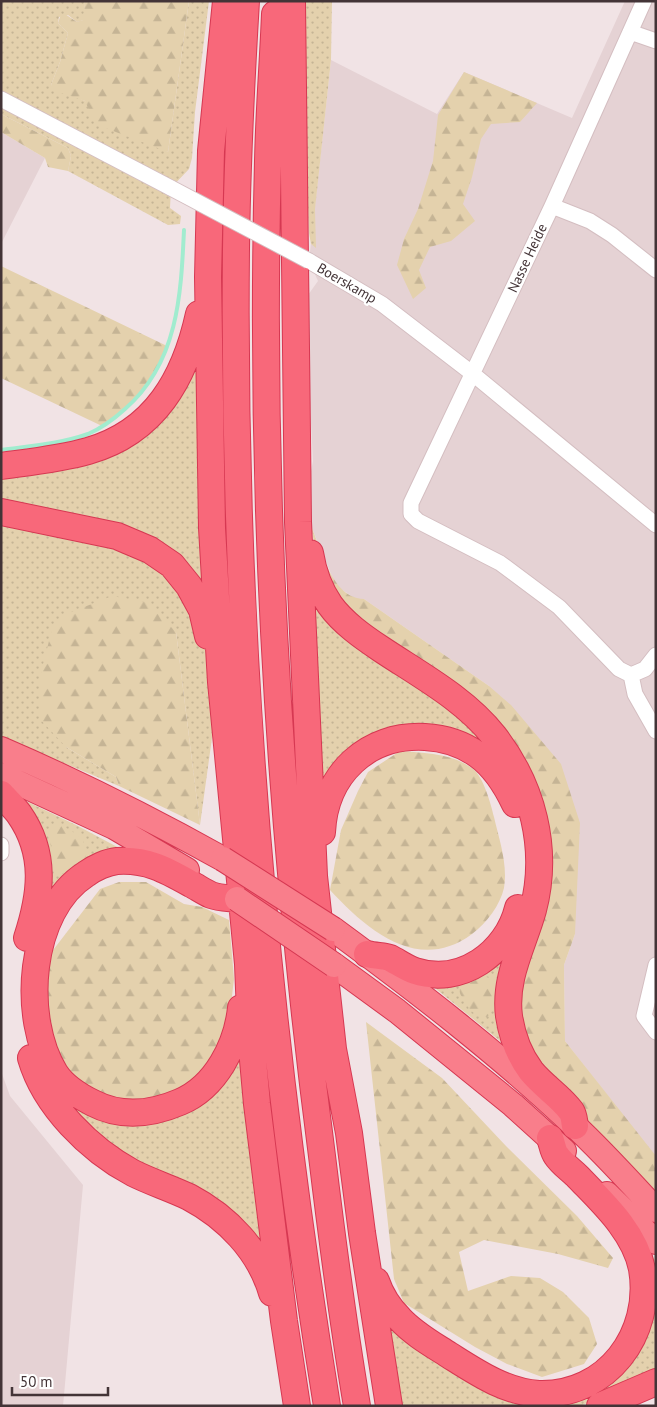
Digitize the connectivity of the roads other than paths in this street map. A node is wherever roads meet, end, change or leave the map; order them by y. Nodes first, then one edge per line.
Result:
1 (226, 1) edge
2 (246, 1) edge
3 (276, 1) edge
4 (292, 1) edge
5 (644, 1) edge
6 (630, 32) junction
7 (656, 41) edge
8 (1, 99) edge
9 (552, 206) junction
10 (656, 270) edge
11 (208, 277) junction
12 (473, 374) junction
13 (1, 466) edge
14 (1, 512) edge
15 (298, 522) junction
16 (656, 525) edge
17 (656, 655) edge
18 (632, 675) junction
19 (221, 682) junction
20 (656, 731) edge
21 (1, 749) edge
22 (1, 776) edge
23 (1, 794) edge
24 (314, 876) junction
25 (232, 896) junction
26 (367, 954) junction
27 (248, 964) junction
28 (656, 964) edge
29 (656, 1032) edge
30 (575, 1126) junction
31 (550, 1138) junction
32 (656, 1210) edge
33 (656, 1242) edge
34 (366, 1255) junction
35 (284, 1321) junction
36 (656, 1382) edge
37 (297, 1406) edge
38 (327, 1406) edge
39 (357, 1406) edge
40 (389, 1406) edge
41 (600, 1406) edge

1 - 11 highway
2 - 38 highway
3 - 39 highway
4 - 15 highway
5 - 6 street, Nasse Heide
6 - 7 street
6 - 9 street, Nasse Heide
8 - 12 street, Boerskamp, bridge
9 - 10 street
9 - 12 street, Nasse Heide
11 - 13 highway
11 - 19 highway
12 - 16 street, Boerskamp
12 - 18 street, Nasse Heide
14 - 19 highway
15 - 24 highway
15 - 30 highway
17 - 18 street
18 - 20 street
19 - 27 highway
21 - 26 highway, bridge
22 - 25 highway
23 - 35 highway
24 - 26 highway
24 - 34 highway
25 - 27 highway
25 - 31 highway, bridge
26 - 30 highway
27 - 35 highway
28 - 29 street
30 - 32 highway
31 - 33 highway
31 - 34 highway
34 - 40 highway
35 - 37 highway
36 - 41 highway

